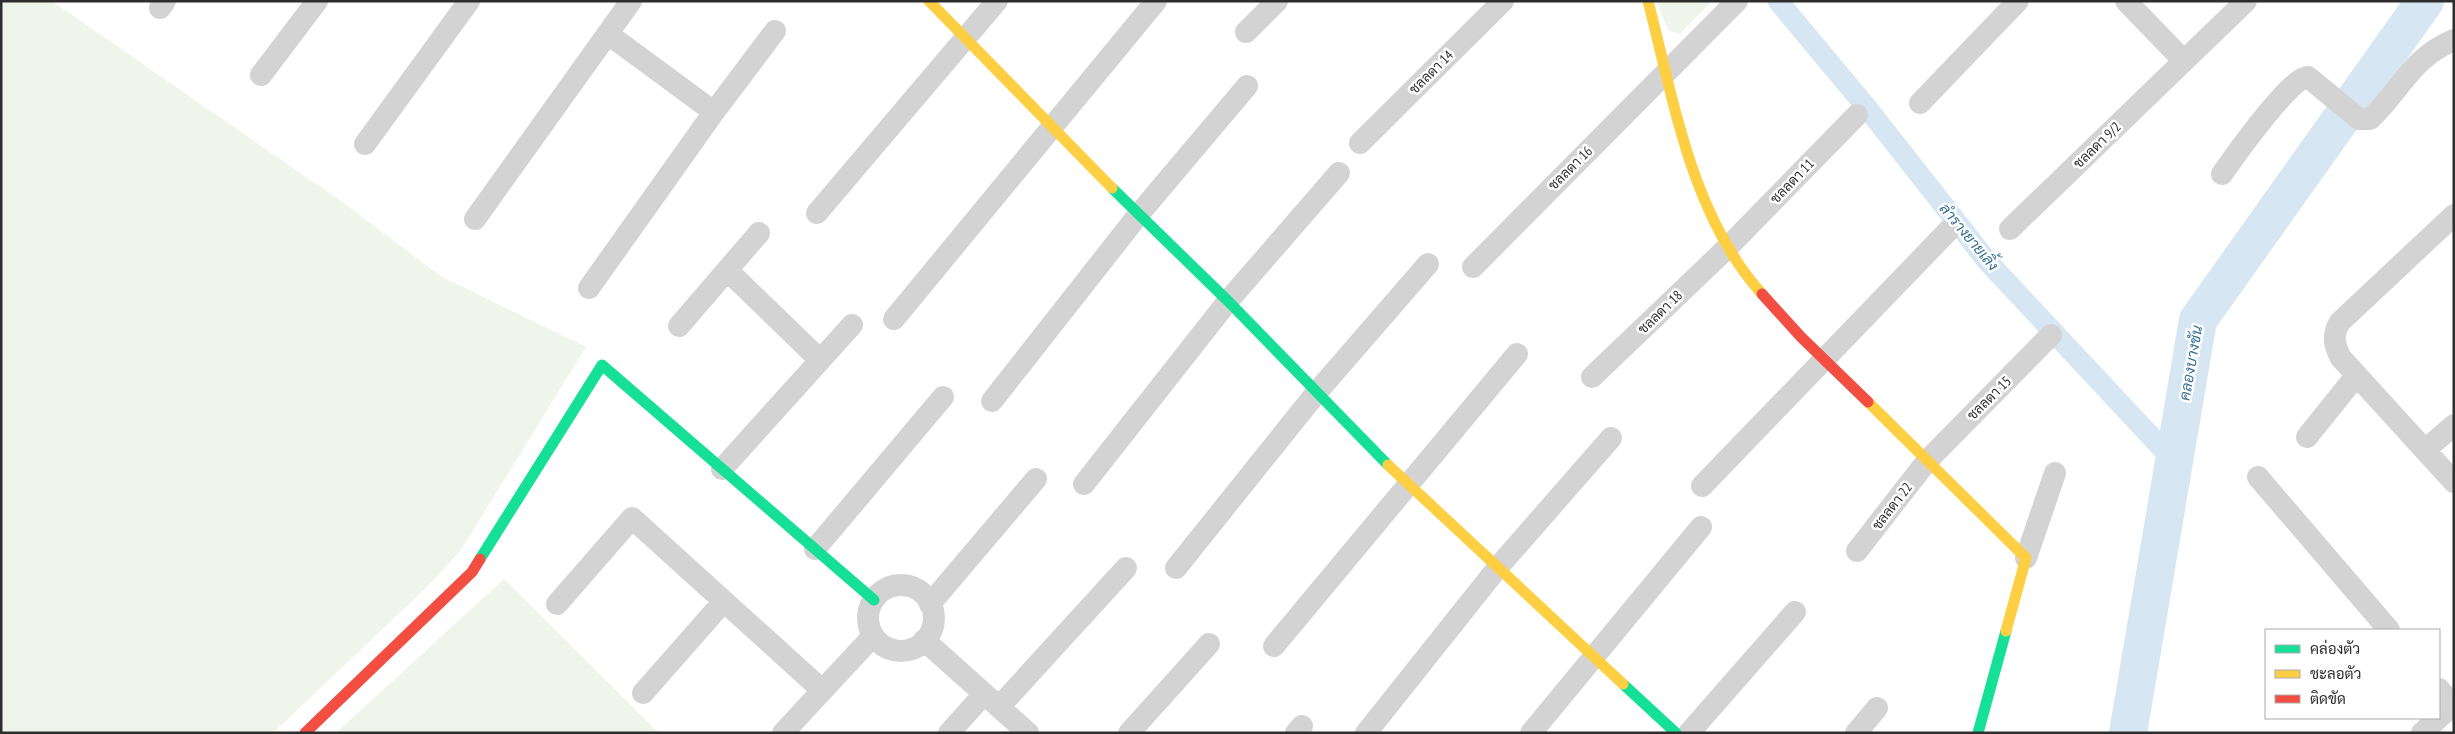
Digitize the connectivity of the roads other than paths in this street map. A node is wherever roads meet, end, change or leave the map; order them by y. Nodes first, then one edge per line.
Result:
1 (317, 1) edge
2 (469, 1) edge
3 (631, 1) edge
4 (929, 1) edge
5 (996, 1) edge
6 (1156, 1) edge
7 (1277, 1) edge
8 (1503, 1) edge
9 (1648, 1) edge
10 (1736, 1) edge
11 (2018, 1) edge
12 (2126, 1) edge
13 (2246, 1) edge
14 (775, 31) dead end
15 (1246, 32) dead end
16 (608, 34) junction
17 (965, 38) junction
18 (2454, 40) edge
19 (2184, 62) junction
20 (1667, 70) junction
21 (261, 75) dead end
22 (1248, 86) dead end
23 (1920, 103) dead end
24 (714, 112) junction
25 (1857, 115) dead end
26 (1051, 127) junction
27 (364, 144) dead end
28 (1360, 144) dead end
29 (1339, 173) dead end
30 (2222, 174) dead end
31 (817, 213) dead end
32 (1139, 214) junction
33 (2454, 215) edge
34 (475, 219) dead end
35 (2010, 229) dead end
36 (1949, 230) dead end
37 (759, 233) dead end
38 (1727, 248) junction
39 (1428, 264) dead end
40 (1473, 267) dead end
41 (727, 270) junction
42 (589, 288) dead end
43 (1228, 301) junction
44 (894, 319) dead end
45 (852, 325) dead end
46 (679, 326) dead end
47 (2051, 335) dead end
48 (1517, 354) dead end
49 (820, 360) junction
50 (1824, 360) junction
51 (1592, 376) dead end
52 (2356, 376) junction
53 (1317, 392) junction
54 (943, 398) dead end
55 (992, 402) dead end
56 (2454, 425) edge
57 (2307, 437) dead end
58 (1611, 438) dead end
59 (2425, 450) junction
60 (1927, 461) junction
61 (722, 469) junction
62 (2055, 472) dead end
63 (2258, 477) dead end
64 (1036, 479) dead end
65 (2454, 482) edge
66 (1084, 484) dead end
67 (1409, 486) junction
68 (1702, 486) dead end
69 (1701, 527) dead end
70 (815, 549) junction
71 (1857, 551) dead end
72 (2026, 558) junction
73 (1499, 566) junction
74 (1126, 568) dead end
75 (1176, 568) dead end
76 (874, 600) junction
77 (724, 601) junction
78 (557, 604) dead end
79 (930, 604) junction
80 (1795, 612) dead end
81 (2388, 629) edge
82 (873, 636) junction
83 (924, 640) junction
84 (1209, 644) dead end
85 (1274, 646) dead end
86 (1594, 654) junction
87 (822, 690) junction
88 (643, 693) dead end
89 (992, 700) junction
90 (2448, 700) edge
91 (1877, 708) dead end
92 (2440, 710) edge
93 (2433, 719) edge
94 (305, 733) edge
95 (783, 733) edge
96 (950, 733) edge
97 (1028, 733) edge
98 (1129, 733) edge
99 (1366, 733) edge
100 (1531, 733) edge
101 (1676, 733) edge
102 (1688, 733) edge
103 (1856, 733) edge
104 (1978, 733) edge
105 (2422, 733) edge

1 - 21 street
2 - 27 street
3 - 16 street
4 - 17 street
5 - 17 street
6 - 26 street
7 - 15 street
8 - 28 street, ชลลดา 14
9 - 20 street
10 - 20 street, ชลลดา 16
11 - 23 street
12 - 19 street
13 - 19 street, ชลลดา 9/2
14 - 24 street
16 - 24 street
16 - 34 street
17 - 26 street
17 - 31 street
18 - 30 street
19 - 35 street, ชลลดา 9/2
20 - 38 street
20 - 40 street, ชลลดา 16
22 - 32 street
24 - 42 street
25 - 38 street, ชลลดา 11
26 - 32 street
26 - 44 street
29 - 43 street
32 - 43 street
32 - 55 street
33 - 52 street
36 - 50 street
37 - 41 street
38 - 50 street
38 - 51 street, ชลลดา 18
39 - 53 street
41 - 46 street
41 - 49 street
43 - 53 street
43 - 66 street
45 - 49 street
47 - 60 street, ชลลดา 15
48 - 67 street
49 - 61 street
50 - 60 street
50 - 68 street
52 - 57 street
52 - 59 street
53 - 67 street
53 - 75 street
54 - 70 street
56 - 59 street
58 - 73 street
59 - 65 street
60 - 71 street, ชลลดา 22
60 - 72 street
61 - 70 street
61 - 94 street
62 - 72 street
63 - 81 street
64 - 79 street
67 - 73 street
67 - 85 street
69 - 86 street
70 - 76 street
72 - 104 street
73 - 86 street
73 - 99 street
74 - 89 street
76 - 79 street
76 - 82 street
77 - 78 street
77 - 87 street
77 - 88 street
79 - 83 street
80 - 102 street
82 - 83 street
82 - 87 street
83 - 89 street
84 - 98 street
86 - 100 street
86 - 101 street
87 - 95 street
89 - 96 street
89 - 97 street
90 - 92 street
91 - 103 street
93 - 105 street

